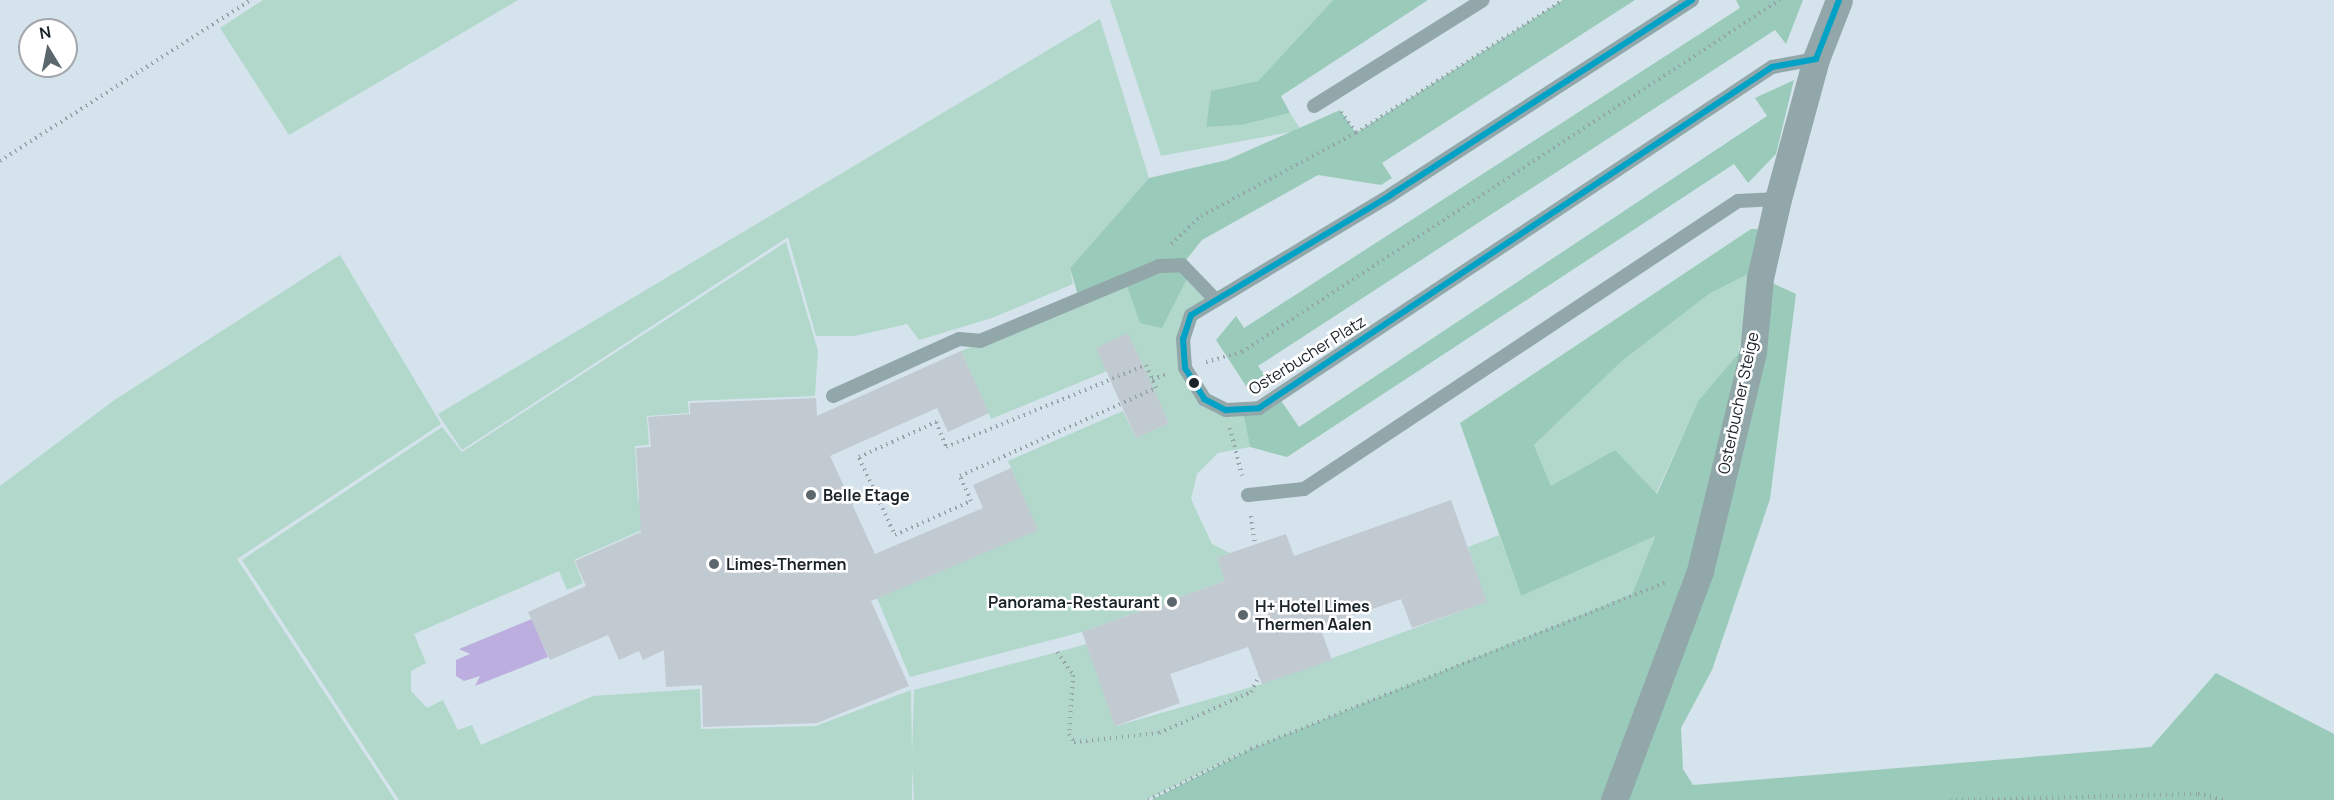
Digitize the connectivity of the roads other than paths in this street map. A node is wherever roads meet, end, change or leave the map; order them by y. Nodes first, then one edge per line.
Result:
1 (1483, 0) edge
2 (1692, 0) edge
3 (1839, 0) edge
4 (1816, 58) junction
5 (1314, 106) dead end
6 (1778, 200) junction
7 (1214, 298) junction
8 (833, 396) dead end
9 (1248, 495) dead end
10 (1614, 800) edge

1 - 5 lane
2 - 7 lane, Osterbucher Platz
3 - 4 street, Osterbucher Steige
4 - 6 street, Osterbucher Steige
4 - 7 lane, Osterbucher Platz
6 - 9 lane
6 - 10 street, Osterbucher Steige
7 - 8 lane

